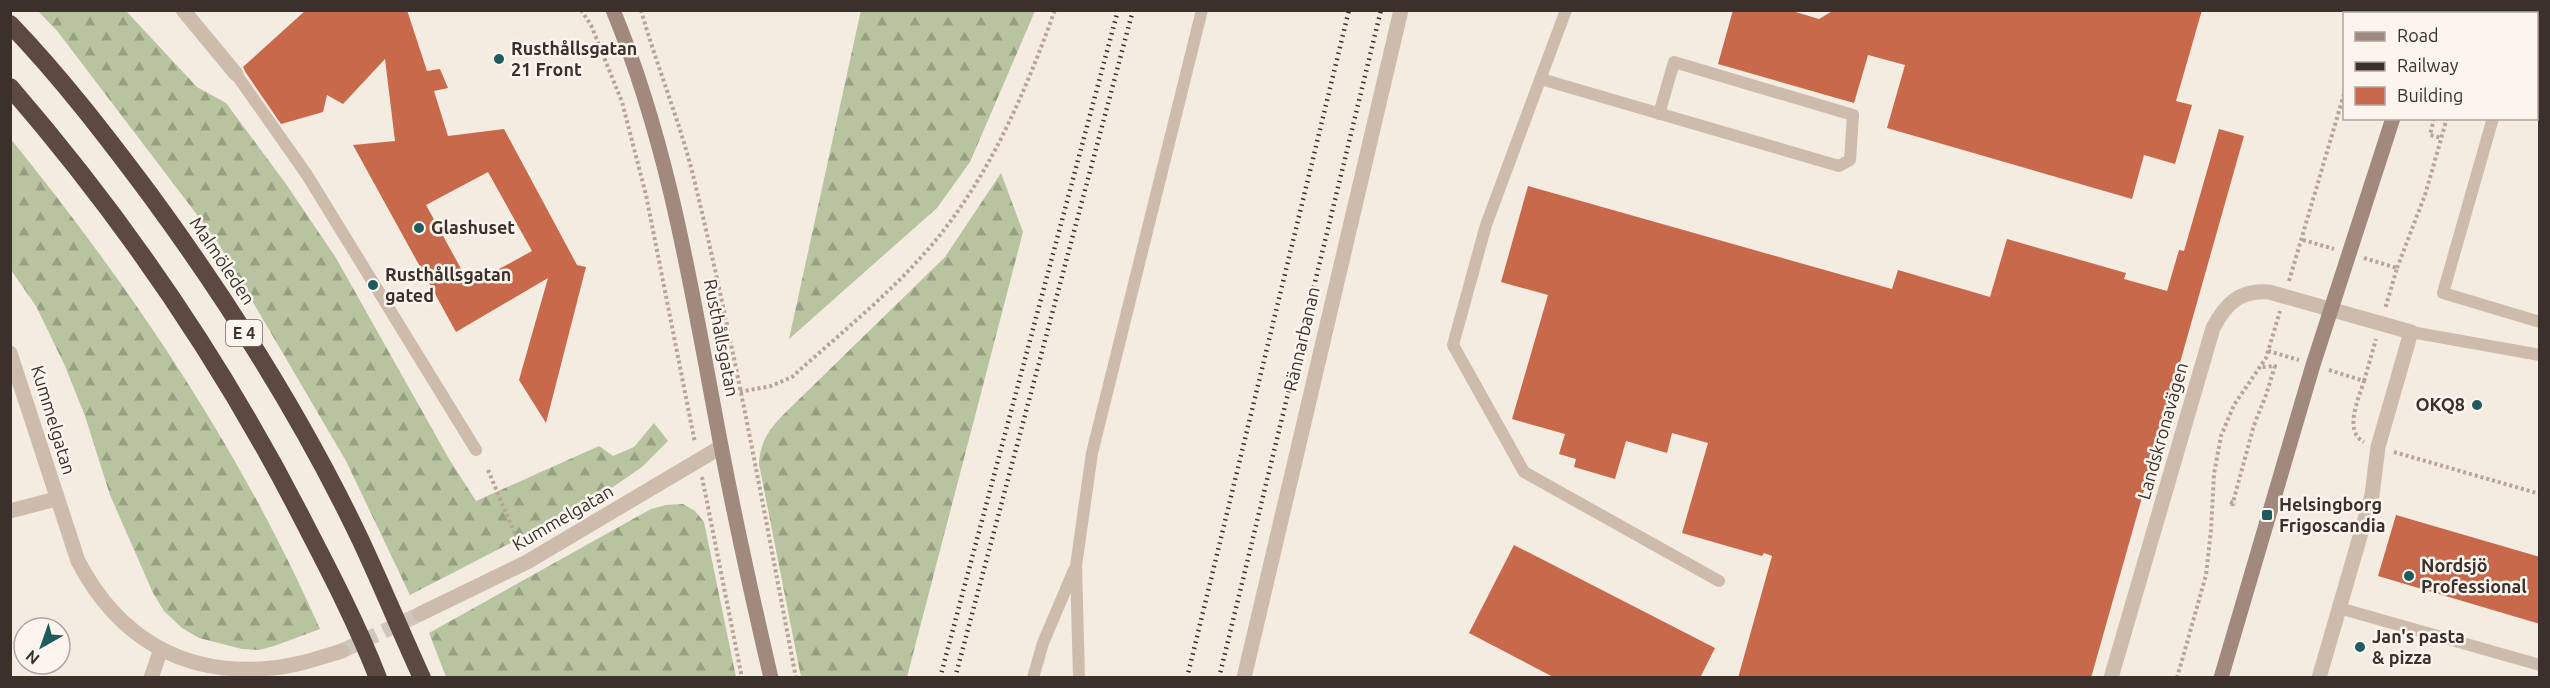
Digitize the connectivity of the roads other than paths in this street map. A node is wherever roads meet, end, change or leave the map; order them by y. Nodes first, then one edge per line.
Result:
1 (183, 10) edge
2 (613, 10) edge
3 (1202, 10) edge
4 (1401, 10) edge
5 (1566, 10) edge
6 (10, 24) edge
7 (236, 74) joint
8 (1541, 79) junction
9 (10, 87) edge
10 (1659, 114) junction
11 (2392, 120) edge
12 (2492, 120) edge
13 (2332, 310) junction
14 (2540, 322) edge
15 (2411, 332) junction
16 (2538, 352) edge
17 (10, 353) edge
18 (721, 447) junction
19 (476, 450) dead end
20 (56, 499) junction
21 (10, 510) edge
22 (1076, 566) junction
23 (1719, 581) dead end
24 (2340, 608) junction
25 (420, 614) tunnel mouth
26 (161, 649) junction
27 (342, 651) tunnel mouth
28 (2540, 665) edge
29 (152, 678) edge
30 (378, 678) edge
31 (422, 678) edge
32 (771, 678) edge
33 (1033, 678) edge
34 (1079, 678) edge
35 (1244, 678) edge
36 (2111, 678) edge
37 (2221, 678) edge
38 (2319, 678) edge

1 - 7 street
2 - 18 main road, Rusthållsgatan
3 - 22 lane
4 - 35 street, Rännarbanan
5 - 8 lane
6 - 31 highway, Malmöleden / E 4
7 - 19 lane
8 - 10 lane
8 - 23 lane
9 - 30 highway, E 4
10 - 10 lane
11 - 13 main road
12 - 14 lane
13 - 15 street, Landskronavägen
13 - 36 street, Landskronavägen
13 - 37 main road
15 - 16 lane
15 - 24 street
17 - 20 street, Kummelgatan
18 - 25 street, Kummelgatan
18 - 32 main road, Rusthållsgatan
20 - 21 street, Kummelgatan
20 - 26 street, Kummelgatan
22 - 33 lane
22 - 34 lane
24 - 28 lane
24 - 38 street
26 - 27 street, Kummelgatan
26 - 29 street

